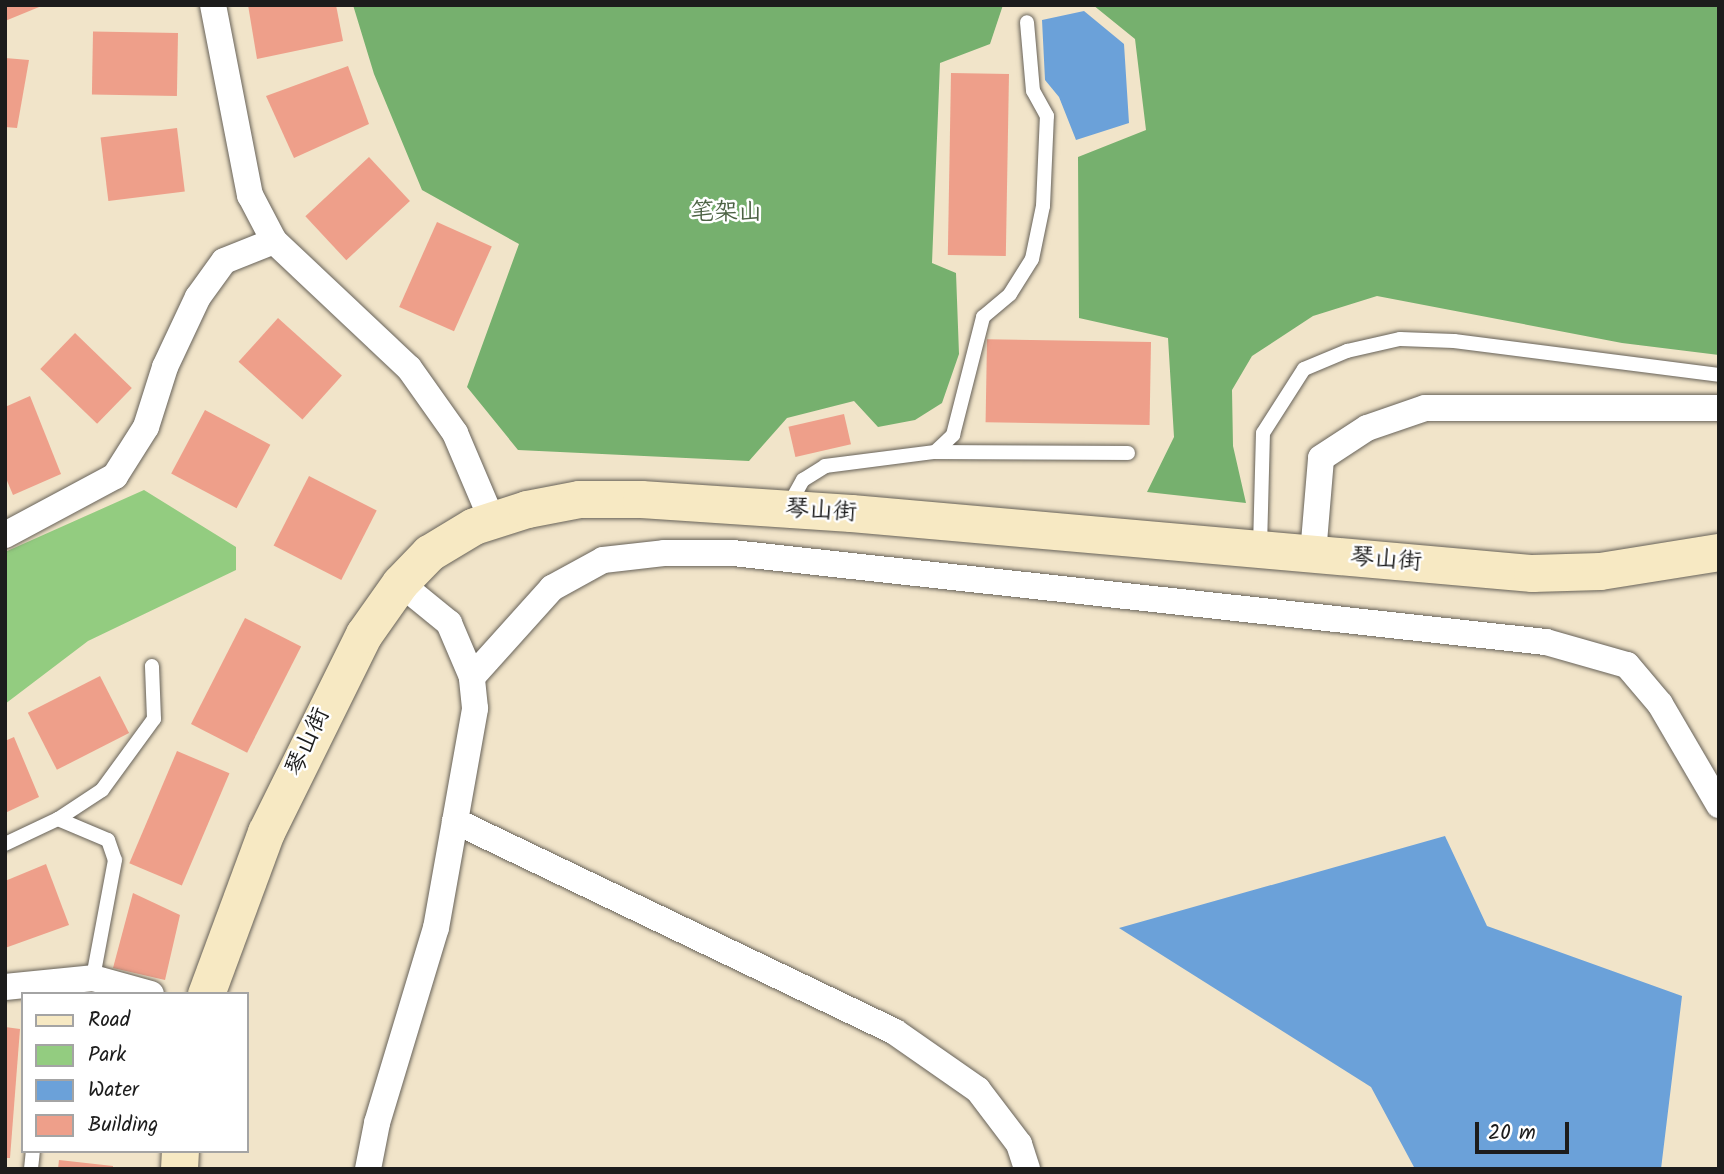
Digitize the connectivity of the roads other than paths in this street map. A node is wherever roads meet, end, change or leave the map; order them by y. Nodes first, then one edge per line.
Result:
1 (213, 5) edge
2 (1027, 22) dead end
3 (274, 241) junction
4 (1719, 375) edge
5 (1719, 408) edge
6 (935, 452) junction
7 (1128, 453) dead end
8 (787, 509) junction
9 (492, 520) junction
10 (5, 536) edge
11 (1260, 549) junction
12 (1719, 552) edge
13 (1313, 554) junction
14 (400, 583) junction
15 (152, 666) dead end
16 (472, 677) junction
17 (1719, 805) edge
18 (58, 819) junction
19 (455, 821) junction
20 (5, 844) edge
21 (93, 978) junction
22 (5, 987) edge
23 (144, 992) edge
24 (207, 992) edge
25 (368, 1169) edge
26 (1027, 1169) edge

1 - 3 street
2 - 6 lane
3 - 9 street
3 - 10 street
4 - 11 lane
5 - 13 street
6 - 7 lane
6 - 8 lane
8 - 9 street, 琴山街
8 - 11 street, 琴山街
9 - 14 street, 琴山街
11 - 13 street, 琴山街
12 - 13 street, 琴山街
14 - 16 street
14 - 24 street, 琴山街
15 - 18 lane
16 - 17 street
16 - 19 street
18 - 20 lane
18 - 21 lane
19 - 25 street
19 - 26 street
21 - 22 street
21 - 23 street

